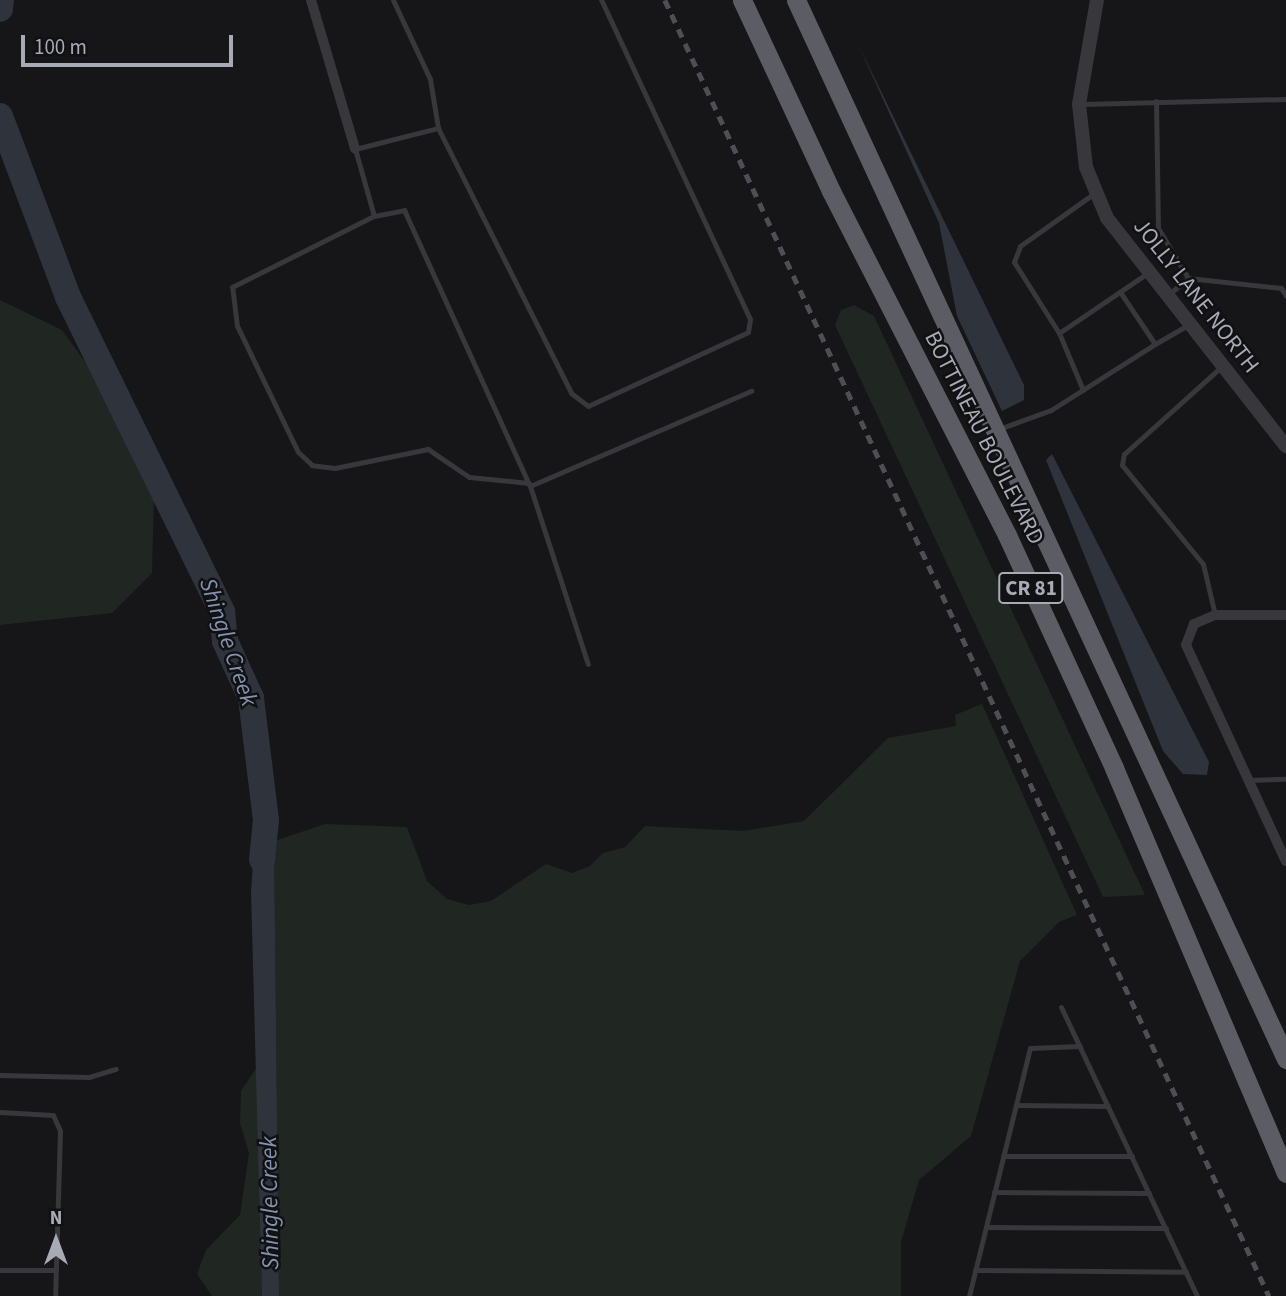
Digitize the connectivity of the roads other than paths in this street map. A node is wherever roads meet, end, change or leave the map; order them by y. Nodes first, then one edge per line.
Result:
1 (311, 0) edge
2 (393, 0) edge
3 (601, 0) edge
4 (742, 0) edge
5 (796, 0) edge
6 (1097, 0) edge
7 (1286, 99) edge
8 (1156, 101) junction
9 (1079, 104) junction
10 (438, 128) junction
11 (355, 149) junction
12 (1096, 192) junction
13 (374, 216) junction
14 (1146, 274) junction
15 (1188, 278) junction
16 (1119, 292) junction
17 (1286, 296) edge
18 (1166, 297) junction
19 (1189, 324) junction
20 (1059, 333) junction
21 (1155, 344) junction
22 (1222, 366) junction
23 (1083, 390) junction
24 (751, 391) dead end
25 (996, 430) junction
26 (1286, 446) edge
27 (530, 484) junction
28 (1214, 615) junction
29 (1286, 615) edge
30 (588, 664) dead end
31 (1286, 779) edge
32 (1249, 780) junction
33 (1286, 860) edge
34 (1061, 1007) dead end
35 (1080, 1046) junction
36 (1286, 1059) edge
37 (116, 1069) dead end
38 (0, 1075) edge
39 (1016, 1105) junction
40 (1108, 1106) junction
41 (0, 1112) edge
42 (1003, 1156) junction
43 (1132, 1156) junction
44 (1286, 1173) edge
45 (994, 1192) junction
46 (1149, 1193) junction
47 (986, 1227) junction
48 (1166, 1228) junction
49 (0, 1270) edge
50 (55, 1270) junction
51 (975, 1270) junction
52 (1186, 1272) junction
53 (55, 1296) edge
54 (969, 1296) edge
55 (1197, 1296) edge

1 - 11 street
2 - 10 lane
3 - 10 lane
4 - 44 highway, BOTTINEAU BOULEVARD / CR 81
5 - 25 highway, BOTTINEAU BOULEVARD / CR 81
6 - 9 street, JOLLY LANE NORTH
7 - 8 lane
8 - 9 lane
8 - 15 lane
9 - 12 street, JOLLY LANE NORTH
10 - 11 lane
11 - 13 lane
12 - 14 street, JOLLY LANE NORTH
12 - 20 lane
13 - 27 lane
13 - 27 lane
14 - 16 lane
14 - 18 street, JOLLY LANE NORTH
15 - 17 lane
15 - 18 lane
16 - 20 lane
16 - 21 lane
18 - 19 street, JOLLY LANE NORTH
19 - 21 lane
19 - 22 street, JOLLY LANE NORTH
20 - 23 lane
21 - 23 lane
22 - 26 street, JOLLY LANE NORTH
22 - 28 lane
23 - 25 lane
24 - 27 lane
25 - 36 highway, BOTTINEAU BOULEVARD / CR 81
27 - 30 lane
28 - 29 street
28 - 32 street
31 - 32 lane
32 - 33 street
34 - 35 lane
35 - 39 lane
35 - 40 lane
37 - 38 lane
39 - 40 lane
39 - 42 lane
40 - 43 lane
41 - 50 lane
42 - 43 lane
42 - 45 lane
43 - 46 lane
45 - 46 lane
45 - 47 lane
46 - 48 lane
47 - 48 lane
47 - 51 lane
48 - 52 lane
49 - 50 lane
50 - 53 lane
51 - 52 lane
51 - 54 lane
52 - 55 lane

